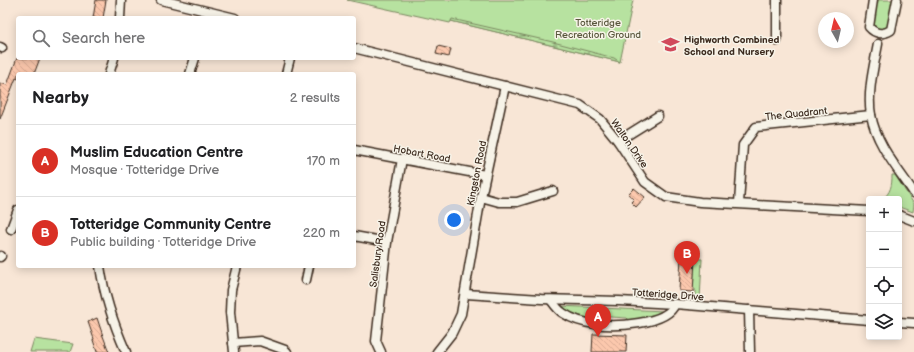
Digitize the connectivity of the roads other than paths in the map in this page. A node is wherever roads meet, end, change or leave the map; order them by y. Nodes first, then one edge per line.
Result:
1 (121, 0) edge
2 (161, 0) edge
3 (777, 0) edge
4 (873, 0) edge
5 (897, 0) edge
6 (207, 15) edge
7 (120, 16) edge
8 (778, 40) dead end
9 (878, 44) dead end
10 (356, 49) edge
11 (114, 60) edge
12 (194, 60) edge
13 (290, 60) edge
14 (110, 72) edge
15 (191, 72) edge
16 (286, 72) edge
17 (505, 86) junction
18 (871, 115) junction
19 (658, 116) dead end
20 (618, 141) junction
21 (356, 150) edge
22 (402, 159) junction
23 (486, 176) junction
24 (553, 191) dead end
25 (914, 193) edge
26 (481, 197) junction
27 (739, 203) junction
28 (866, 211) edge
29 (16, 215) edge
30 (902, 216) edge
31 (914, 221) edge
32 (11, 229) dead end
33 (356, 236) edge
34 (387, 242) junction
35 (100, 268) edge
36 (236, 268) edge
37 (309, 268) edge
38 (306, 280) dead end
39 (466, 294) junction
40 (551, 300) junction
41 (675, 304) junction
42 (750, 310) junction
43 (866, 320) edge
44 (902, 322) edge
45 (914, 323) edge
46 (233, 343) junction
47 (126, 352) edge
48 (234, 352) edge
49 (287, 352) edge
50 (381, 352) edge
51 (437, 352) edge
52 (750, 352) edge

1 - 7 street
2 - 6 street
3 - 8 street
4 - 5 street
9 - 18 street
10 - 17 street, Walton Drive
11 - 14 street
12 - 15 street
13 - 16 street
17 - 20 street, Walton Drive
17 - 23 street, Kingston Road
18 - 25 street
18 - 27 street, The Quadrant
19 - 20 street
20 - 27 street, Walton Drive
21 - 22 street, Hobart Road
22 - 23 street, Hobart Road
22 - 34 street, Salisbury Road
23 - 26 street, Kingston Road
24 - 26 street
26 - 39 street, Kingston Road
27 - 28 street, Walton Drive
29 - 32 street
30 - 31 street
33 - 34 street
34 - 50 street, Salisbury Road
35 - 47 street
36 - 46 street
37 - 38 street
39 - 40 street, Totteridge Drive
39 - 51 street, Kingston Road
40 - 41 street, Totteridge Drive
40 - 41 street
41 - 42 street, Totteridge Drive
42 - 43 street, Totteridge Drive
42 - 52 street
44 - 45 street
46 - 48 street
46 - 49 street

